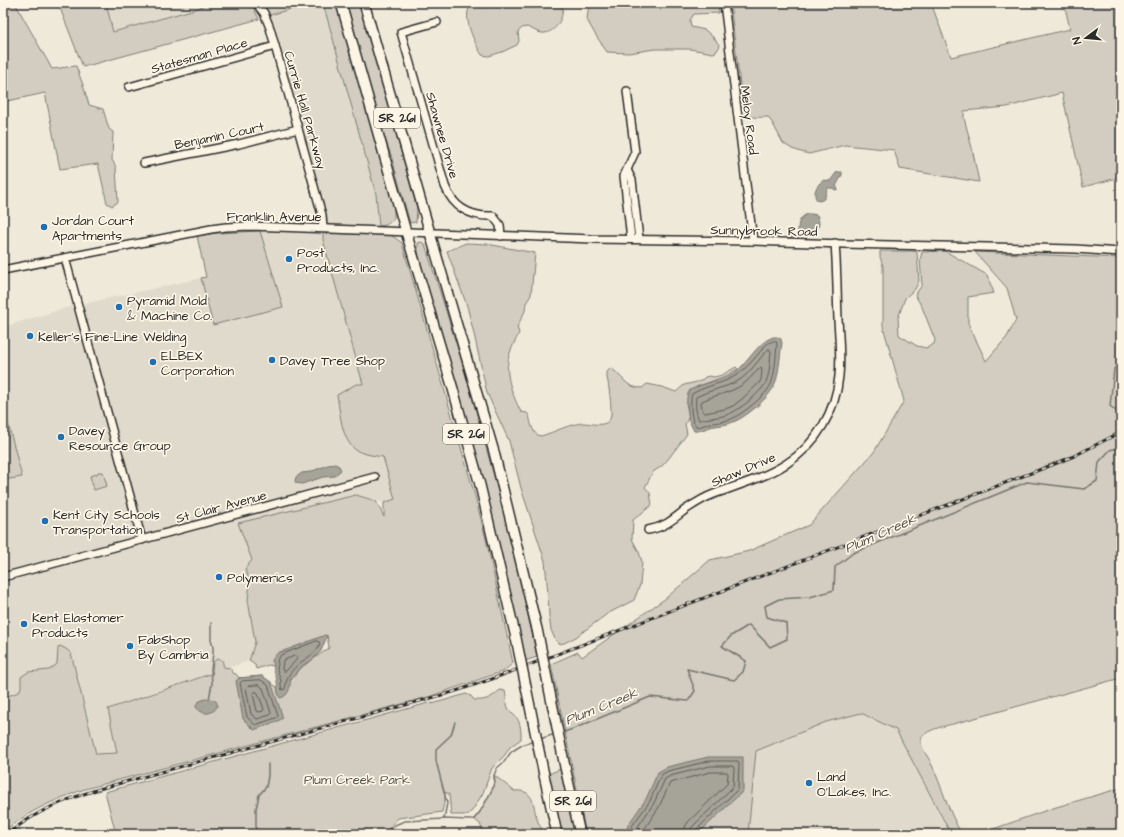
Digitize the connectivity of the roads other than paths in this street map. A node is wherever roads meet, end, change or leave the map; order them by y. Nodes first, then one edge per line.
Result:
1 (256, 3) edge
2 (341, 3) edge
3 (364, 3) edge
4 (724, 3) edge
5 (437, 22) dead end
6 (275, 46) junction
7 (129, 87) dead end
8 (627, 91) dead end
9 (298, 129) junction
10 (144, 163) dead end
11 (627, 170) junction
12 (323, 228) junction
13 (406, 232) junction
14 (430, 233) junction
15 (501, 236) junction
16 (631, 239) junction
17 (639, 239) junction
18 (753, 241) junction
19 (835, 243) junction
20 (1121, 252) edge
21 (65, 258) junction
22 (3, 270) edge
23 (375, 477) dead end
24 (648, 530) dead end
25 (142, 540) junction
26 (3, 577) edge
27 (557, 834) edge
28 (580, 834) edge

1 - 6 street, Currie Hall Parkway
2 - 13 main road, SR 261
3 - 14 main road, SR 261
4 - 18 street, Meloy Road
5 - 15 street, Shawnee Drive
6 - 7 street, Statesman Place
6 - 9 street, Currie Hall Parkway
8 - 11 street
9 - 10 street, Benjamin Court
9 - 12 street, Currie Hall Parkway
11 - 16 street
11 - 17 street
12 - 13 street, Franklin Avenue
12 - 21 street, Franklin Avenue
13 - 14 street, Sunnybrook Road
13 - 27 main road, SR 261, bridge
14 - 15 street, Sunnybrook Road
14 - 28 main road, SR 261, bridge
15 - 16 street, Sunnybrook Road
16 - 17 street, Sunnybrook Road
17 - 18 street, Sunnybrook Road
18 - 19 street, Sunnybrook Road
19 - 20 street, Sunnybrook Road
19 - 24 street, Shaw Drive
21 - 22 street, Franklin Avenue
21 - 25 street
23 - 25 street, St Clair Avenue
25 - 26 street, St Clair Avenue

